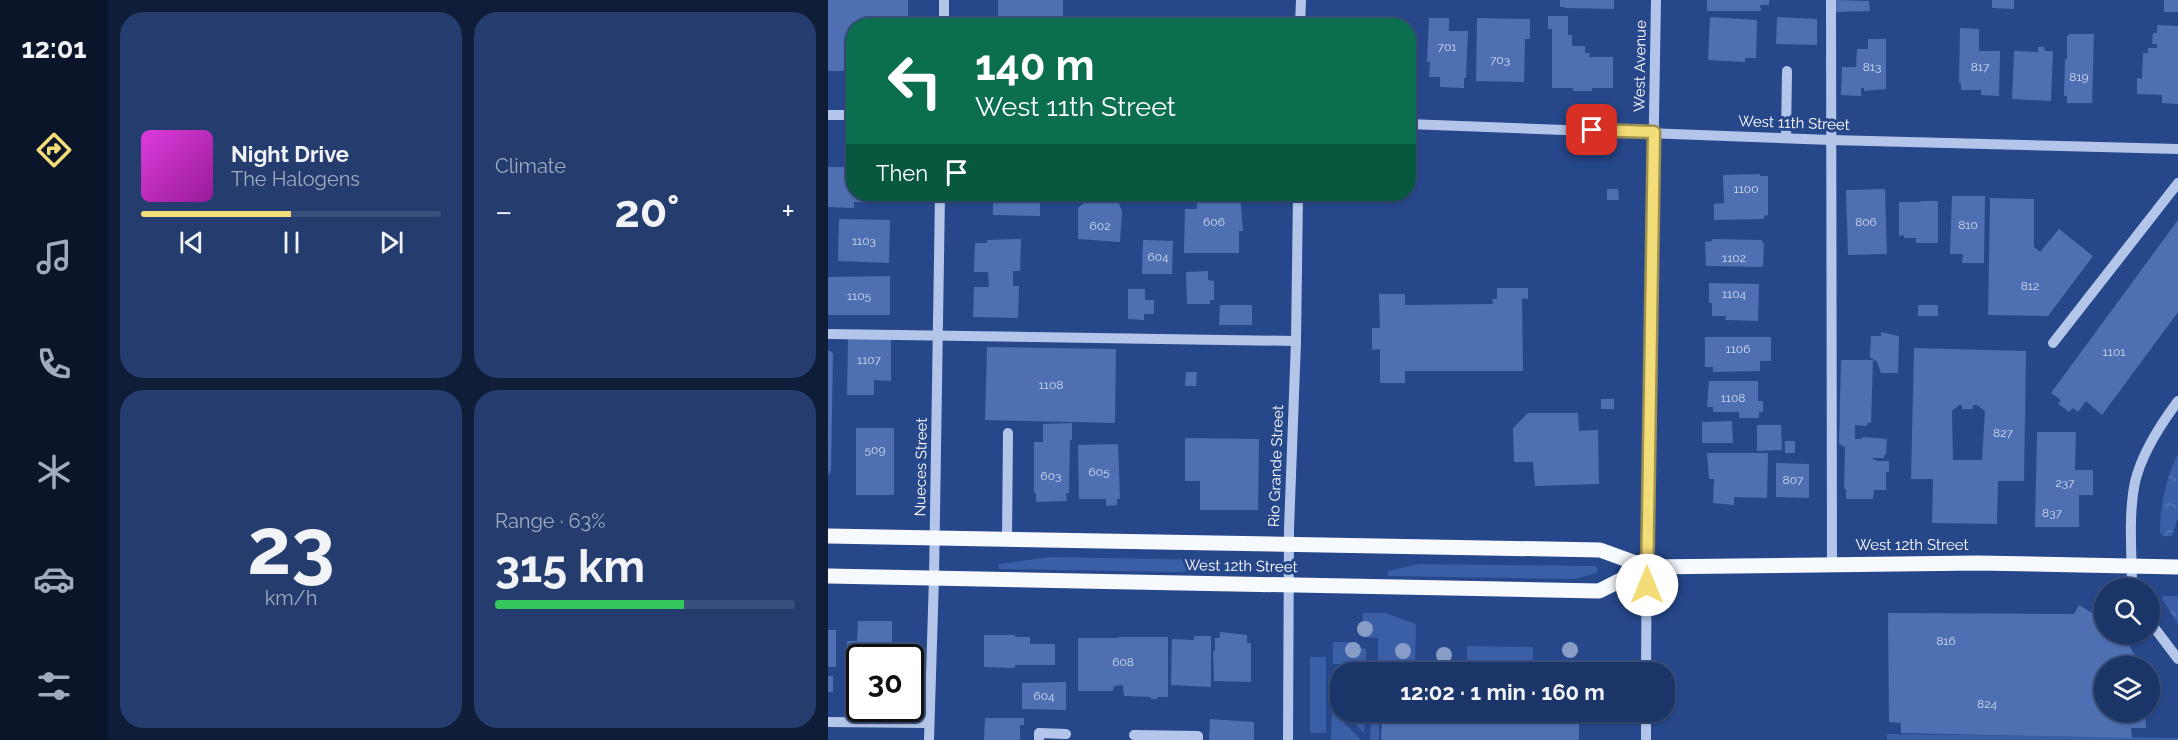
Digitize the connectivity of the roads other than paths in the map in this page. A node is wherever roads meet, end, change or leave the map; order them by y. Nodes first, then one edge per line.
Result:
1 (944, 0) edge
2 (1301, 0) edge
3 (1656, 0) edge
4 (1831, 0) edge
5 (944, 18) edge
6 (1300, 18) edge
7 (1787, 71) dead end
8 (828, 115) edge
9 (846, 115) edge
10 (1416, 124) edge
11 (1654, 132) junction
12 (1786, 138) junction
13 (1831, 140) junction
14 (2178, 149) edge
15 (2178, 183) edge
16 (940, 201) edge
17 (1298, 201) edge
18 (828, 334) edge
19 (938, 336) junction
20 (1296, 340) junction
21 (2054, 343) dead end
22 (2178, 401) edge
23 (1008, 433) dead end
24 (828, 536) edge
25 (935, 538) junction
26 (1007, 539) junction
27 (1289, 544) junction
28 (1832, 564) junction
29 (2132, 566) junction
30 (1647, 567) junction
31 (2171, 567) edge
32 (828, 576) edge
33 (934, 577) junction
34 (2132, 578) edge
35 (1289, 585) junction
36 (2160, 635) edge
37 (2178, 659) edge
38 (1646, 662) edge
39 (828, 722) edge
40 (1646, 722) edge
41 (929, 723) junction
42 (1066, 734) dead end
43 (1134, 735) dead end
44 (929, 740) edge
45 (1039, 740) edge
46 (1198, 740) edge
47 (1288, 740) edge
48 (1646, 740) edge

1 - 5 street
2 - 6 street
3 - 11 street, West Avenue
4 - 13 street
7 - 12 street
8 - 9 street
10 - 11 street, West 11th Street
11 - 12 street, West 11th Street
11 - 30 street, West Avenue
12 - 13 street, West 11th Street
13 - 14 street, West 11th Street
13 - 28 street
15 - 21 street
16 - 19 street, Nueces Street
17 - 20 street, Rio Grande Street
18 - 19 street
19 - 20 street
19 - 25 street, Nueces Street
20 - 27 street, Rio Grande Street
22 - 29 street
23 - 26 street
24 - 25 main road, West 12th Street
25 - 26 main road, West 12th Street
25 - 33 street, Nueces Street
26 - 27 main road, West 12th Street
27 - 30 main road, West 12th Street
27 - 35 street, Rio Grande Street
28 - 29 main road, West 12th Street
28 - 30 main road, West 12th Street
29 - 31 main road, West 12th Street
29 - 34 street
30 - 35 main road, West 12th Street
30 - 38 street, West Avenue
32 - 33 main road, West 12th Street
33 - 35 main road, West 12th Street
33 - 41 street, Nueces Street
35 - 47 street, Rio Grande Street
36 - 37 street
39 - 41 street
40 - 48 street
41 - 44 street, Nueces Street
42 - 45 street
43 - 46 street

